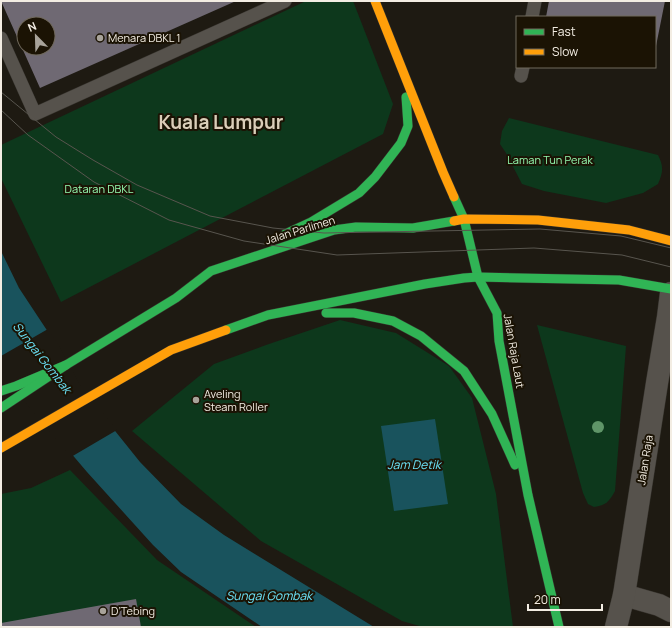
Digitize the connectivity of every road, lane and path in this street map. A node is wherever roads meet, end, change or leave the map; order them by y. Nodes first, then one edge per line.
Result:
1 (285, 1) edge
2 (375, 1) edge
3 (535, 1) edge
4 (532, 16) edge
5 (1, 38) edge
6 (405, 77) junction
7 (464, 219) junction
8 (671, 241) edge
9 (211, 271) junction
10 (478, 277) junction
11 (671, 289) edge
12 (671, 293) edge
13 (268, 315) junction
14 (66, 365) junction
15 (1, 391) edge
16 (1, 408) edge
17 (1, 448) edge
18 (528, 495) junction
19 (624, 595) junction
20 (671, 611) edge
21 (558, 627) edge
22 (616, 627) edge

1 - 5 lane
2 - 6 main road, Jalan Raja Laut
3 - 4 lane
6 - 7 main road, Jalan Raja Laut
6 - 9 main road
7 - 8 main road, Jalan Parlimen
7 - 9 main road, Jalan Parlimen
7 - 10 main road, Jalan Raja Laut
9 - 14 main road, Jalan Parlimen
10 - 11 main road
10 - 13 main road
10 - 18 main road, Jalan Raja Laut
12 - 19 street, Jalan Raja
13 - 17 main road
13 - 18 main road
14 - 15 main road
14 - 16 main road, Jalan Parlimen
18 - 21 main road, Jalan Raja Laut
19 - 20 street
19 - 22 street, Jalan Raja

